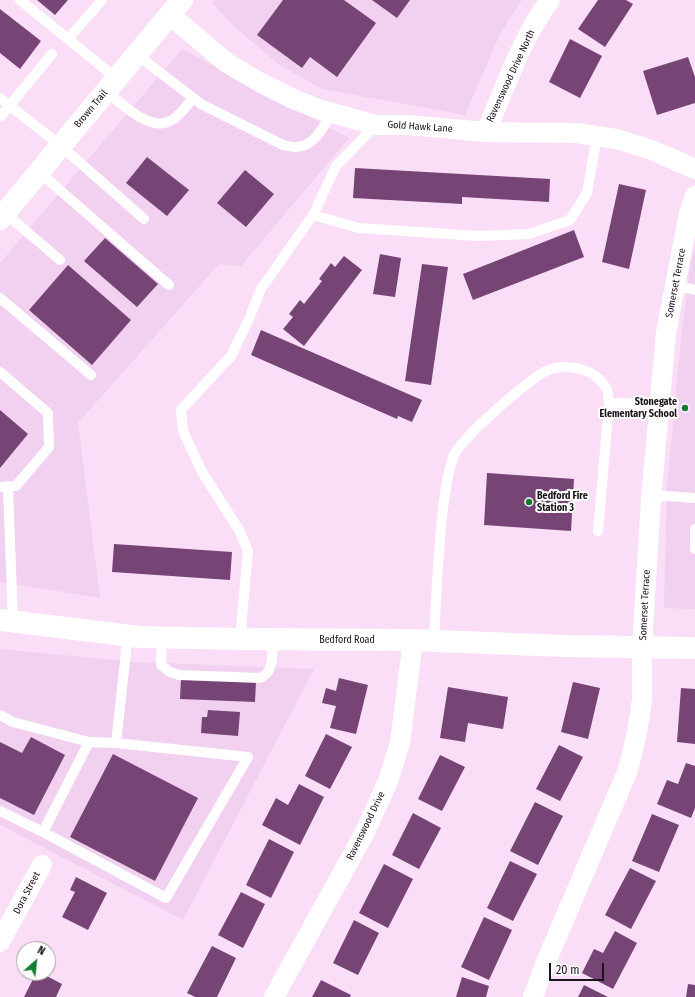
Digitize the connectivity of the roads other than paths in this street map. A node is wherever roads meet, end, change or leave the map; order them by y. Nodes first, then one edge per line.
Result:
1 (20, 0) edge
2 (102, 0) edge
3 (550, 0) edge
4 (175, 8) edge
5 (68, 39) junction
6 (52, 54) dead end
7 (136, 54) junction
8 (111, 85) junction
9 (0, 98) edge
10 (192, 98) junction
11 (10, 106) junction
12 (332, 113) junction
13 (0, 117) edge
14 (376, 125) junction
15 (486, 132) junction
16 (597, 136) junction
17 (60, 146) junction
18 (695, 169) edge
19 (39, 172) junction
20 (695, 196) edge
21 (313, 215) junction
22 (3, 216) edge
23 (144, 219) dead end
24 (60, 260) dead end
25 (675, 284) junction
26 (170, 285) dead end
27 (695, 290) edge
28 (0, 298) edge
29 (0, 372) edge
30 (91, 375) dead end
31 (609, 403) junction
32 (660, 404) junction
33 (4, 487) edge
34 (651, 495) junction
35 (695, 498) edge
36 (695, 529) edge
37 (598, 531) dead end
38 (695, 549) edge
39 (6, 621) edge
40 (128, 634) junction
41 (162, 637) junction
42 (240, 639) junction
43 (272, 640) junction
44 (413, 640) junction
45 (434, 641) junction
46 (642, 647) junction
47 (695, 648) edge
48 (0, 715) edge
49 (89, 742) junction
50 (116, 743) junction
51 (0, 811) edge
52 (43, 832) junction
53 (42, 865) dead end
54 (0, 942) edge
55 (274, 997) edge
56 (533, 997) edge

1 - 5 lane
2 - 5 lane
3 - 15 street, Ravenswood Drive North
4 - 7 main road, Brown Trail
4 - 12 street, Gold Hawk Lane
5 - 8 lane
6 - 11 lane
7 - 8 main road, Brown Trail
7 - 10 lane
8 - 10 lane
8 - 17 main road, Brown Trail
9 - 11 lane
10 - 12 lane
11 - 13 lane
11 - 17 lane
12 - 14 street, Gold Hawk Lane
14 - 15 street, Gold Hawk Lane
14 - 21 lane
15 - 16 street, Gold Hawk Lane
16 - 18 street, Gold Hawk Lane
16 - 21 lane
17 - 19 main road, Brown Trail
17 - 23 lane
19 - 22 main road, Brown Trail
19 - 26 lane
20 - 25 street, Somerset Terrace
21 - 42 lane
22 - 24 lane
25 - 27 lane
25 - 32 street, Somerset Terrace
28 - 30 lane
29 - 33 lane
31 - 32 lane
31 - 37 lane
31 - 45 lane
32 - 34 street, Somerset Terrace
33 - 39 lane
34 - 35 lane
34 - 46 street, Somerset Terrace
36 - 38 lane
39 - 40 main road, Bedford Road
40 - 41 main road, Bedford Road
40 - 50 lane
41 - 42 main road, Bedford Road
41 - 43 lane
42 - 43 main road, Bedford Road
43 - 44 main road, Bedford Road
44 - 45 main road, Bedford Road
44 - 55 street, Ravenswood Drive
45 - 46 main road, Bedford Road
46 - 47 main road, Bedford Road
46 - 56 street, Somerset Terrace
48 - 49 lane
49 - 50 lane
49 - 52 lane
50 - 52 lane
51 - 52 lane
53 - 54 street, Dora Street

